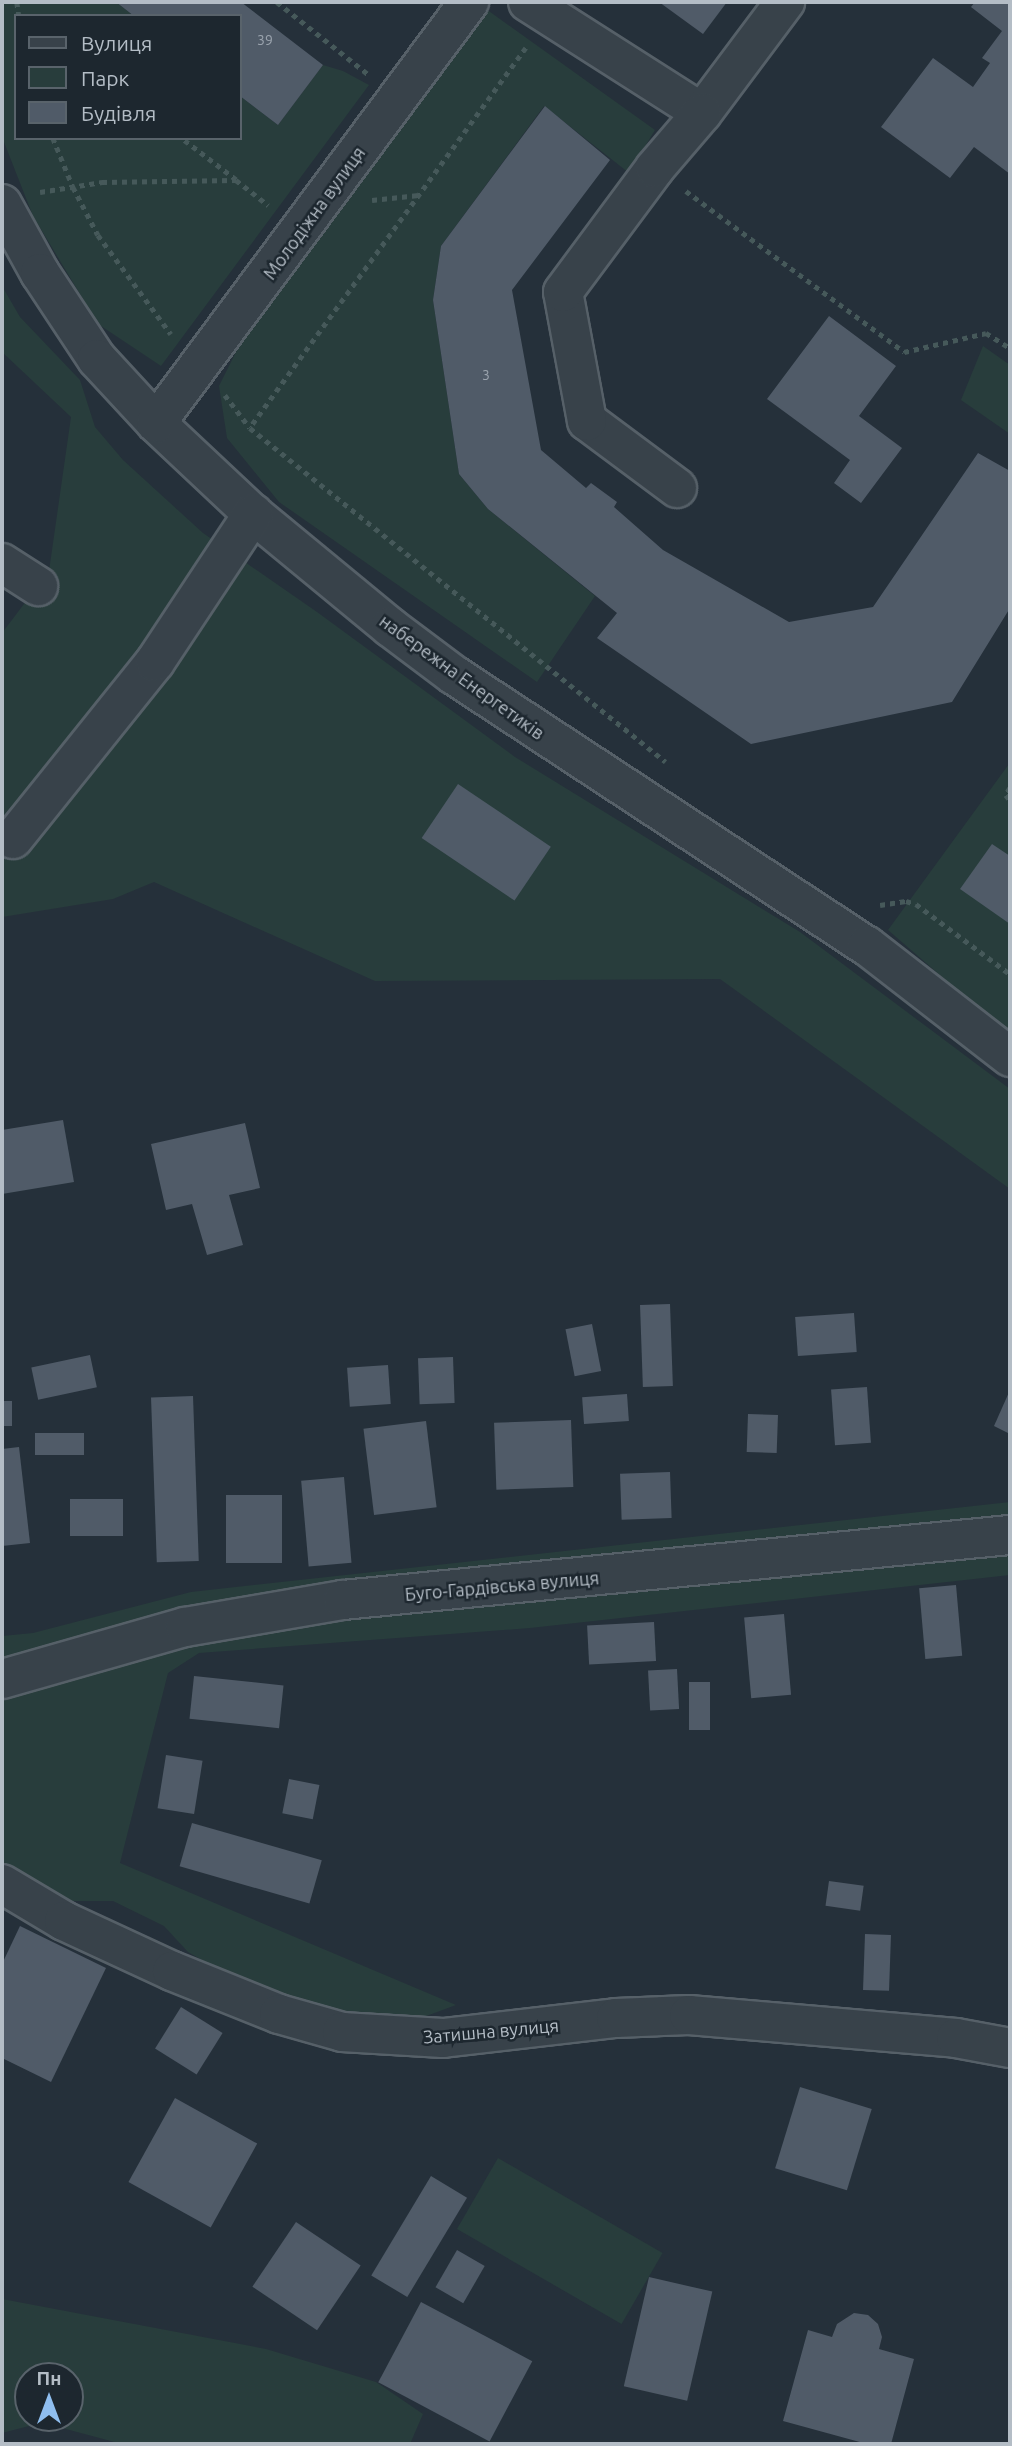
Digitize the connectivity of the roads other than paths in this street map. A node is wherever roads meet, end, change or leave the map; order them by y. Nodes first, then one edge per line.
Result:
1 (469, 2) edge
2 (785, 2) edge
3 (538, 9) edge
4 (702, 113) junction
5 (20, 198) edge
6 (156, 423) junction
7 (677, 488) dead end
8 (253, 514) junction
9 (2, 563) edge
10 (38, 586) dead end
11 (13, 839) dead end
12 (1010, 1057) edge
13 (1010, 1535) edge
14 (2, 1679) edge
15 (2, 1884) edge
16 (1010, 2049) edge

1 - 6 street, Молодіжна вулиця
2 - 4 street
3 - 4 street
4 - 7 street
5 - 6 street, набережна Енергетиків
6 - 8 street, набережна Енергетиків
8 - 11 street
8 - 12 street, набережна Енергетиків
9 - 10 street
13 - 14 street, Буго-Гардівська вулиця
15 - 16 street, Затишна вулиця

